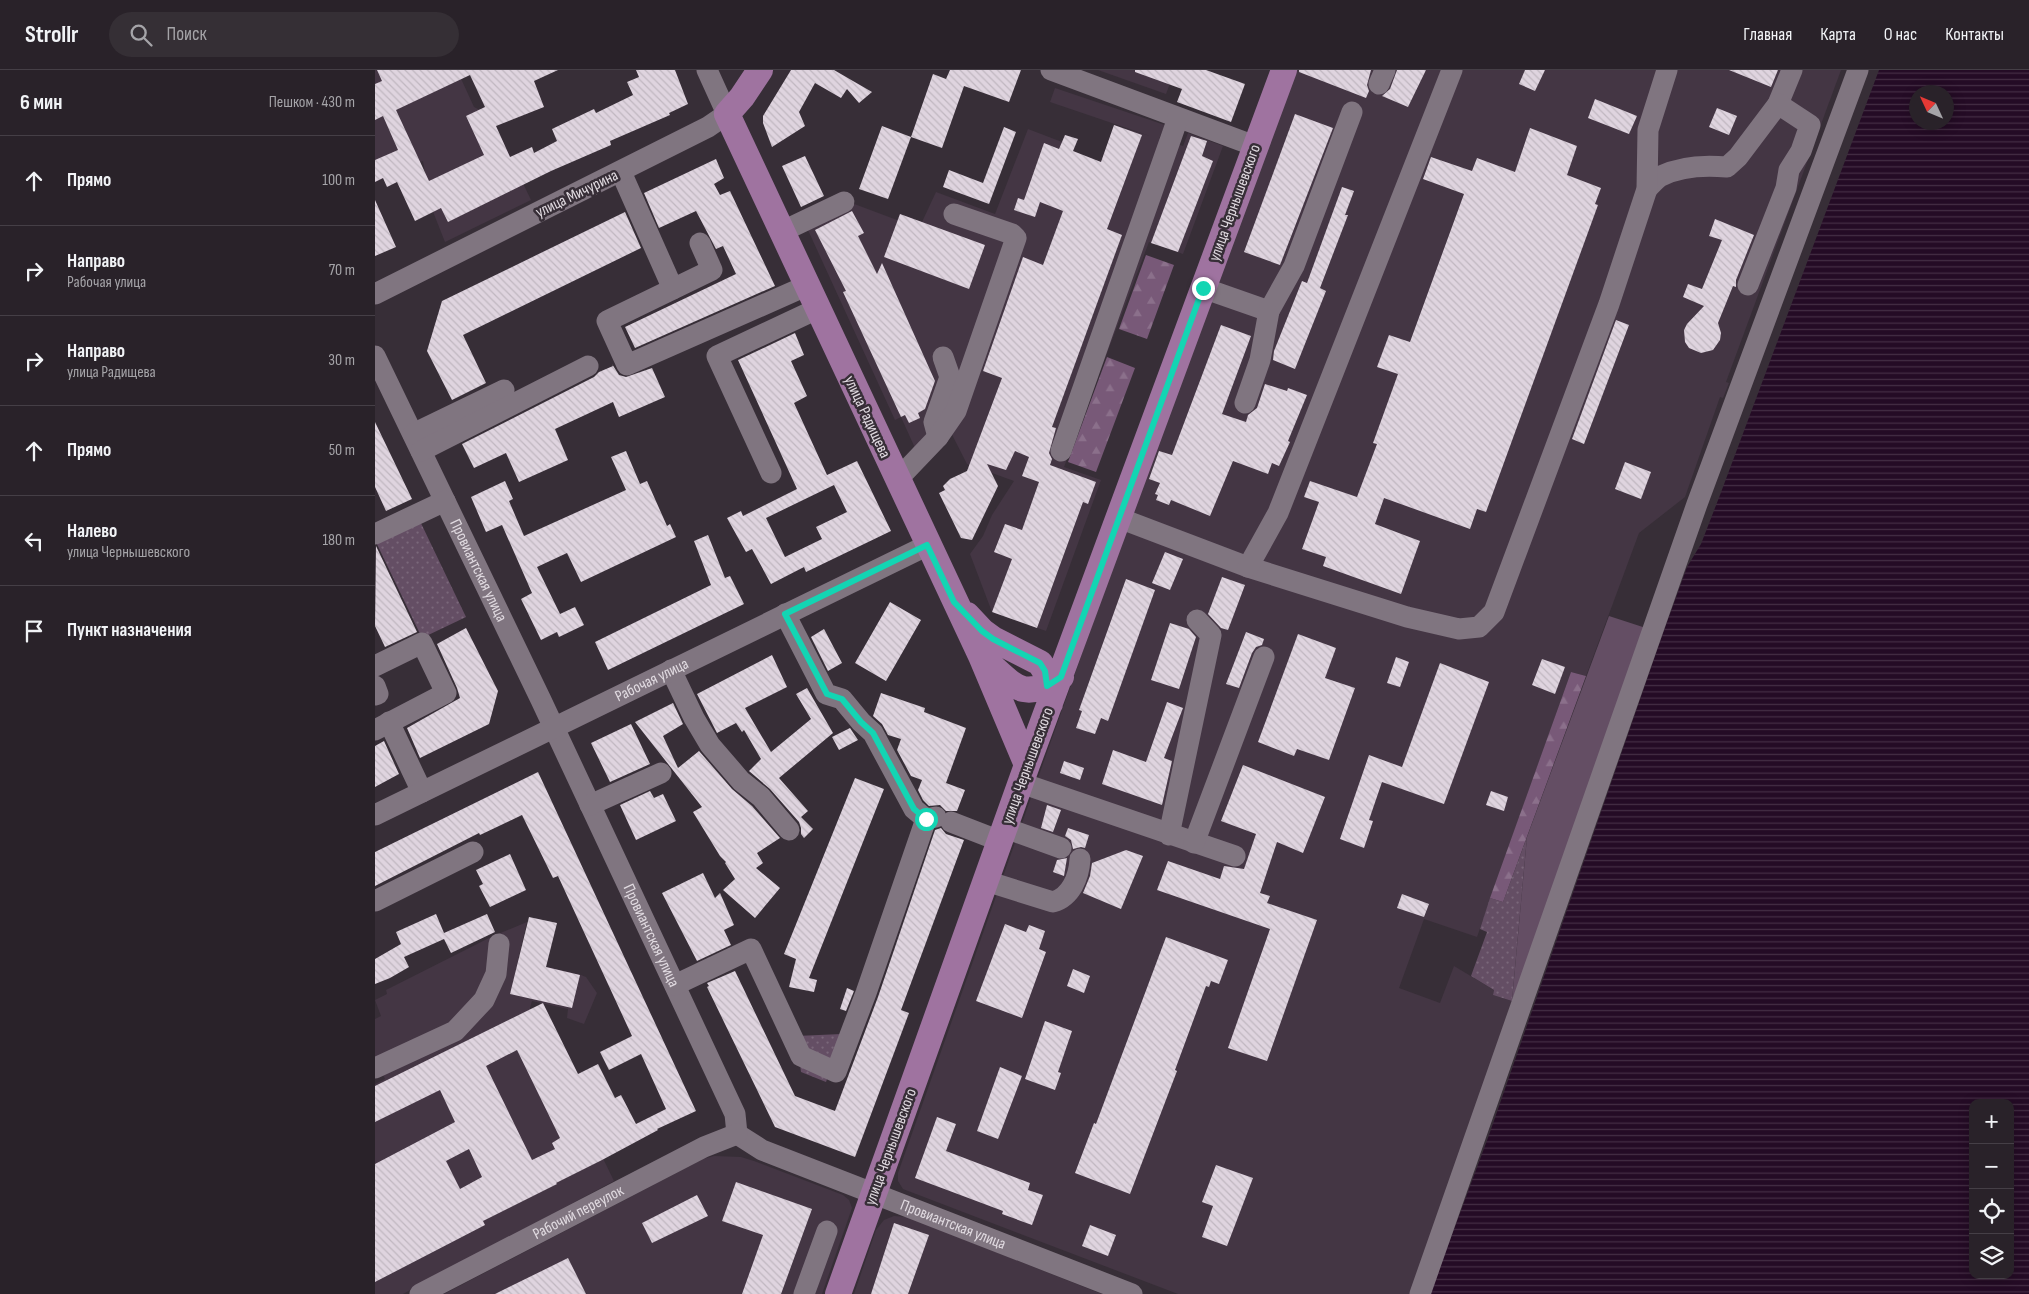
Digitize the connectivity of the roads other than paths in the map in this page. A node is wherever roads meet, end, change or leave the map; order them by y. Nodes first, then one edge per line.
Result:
1 (707, 70) edge
2 (760, 70) edge
3 (1051, 70) edge
4 (1284, 70) edge
5 (1451, 70) edge
6 (1667, 70) edge
7 (1792, 70) edge
8 (1858, 70) edge
9 (1778, 104) junction
10 (1352, 112) dead end
11 (727, 114) junction
12 (1178, 118) junction
13 (1255, 146) junction
14 (621, 172) junction
15 (1647, 189) junction
16 (843, 202) dead end
17 (954, 214) dead end
18 (781, 232) junction
19 (700, 244) dead end
20 (1748, 285) dead end
21 (806, 286) junction
22 (1203, 288) junction
23 (673, 289) junction
24 (375, 294) edge
25 (817, 309) junction
26 (1269, 311) junction
27 (375, 356) edge
28 (943, 358) dead end
29 (588, 366) dead end
30 (504, 390) dead end
31 (1245, 403) dead end
32 (938, 437) junction
33 (417, 442) junction
34 (1061, 451) dead end
35 (771, 473) dead end
36 (897, 480) junction
37 (445, 502) junction
38 (1119, 518) junction
39 (375, 534) edge
40 (927, 545) junction
41 (1248, 567) junction
42 (954, 602) junction
43 (785, 614) junction
44 (1197, 620) dead end
45 (981, 656) junction
46 (1264, 657) dead end
47 (375, 666) edge
48 (671, 670) junction
49 (375, 686) edge
50 (1053, 689) junction
51 (375, 695) edge
52 (382, 726) edge
53 (553, 727) junction
54 (661, 773) dead end
55 (1024, 774) junction
56 (422, 792) junction
57 (590, 805) junction
58 (375, 815) edge
59 (937, 819) junction
60 (789, 830) dead end
61 (1002, 835) junction
62 (1169, 835) junction
63 (1195, 843) junction
64 (1061, 848) dead end
65 (473, 852) dead end
66 (1235, 856) dead end
67 (1080, 859) dead end
68 (986, 881) junction
69 (375, 901) edge
70 (499, 944) dead end
71 (675, 985) junction
72 (375, 1068) edge
73 (737, 1134) junction
74 (874, 1192) junction
75 (827, 1231) dead end
76 (420, 1294) edge
77 (804, 1294) edge
78 (838, 1294) edge
79 (1132, 1294) edge
80 (1420, 1294) edge

1 - 11 street, улица Радищева
2 - 11 main road, улица Мичурина
3 - 12 street
4 - 13 main road, улица Чернышевского
5 - 41 street
6 - 15 street
7 - 9 street
8 - 80 street
9 - 15 street
9 - 20 street
10 - 26 street
11 - 14 street, улица Мичурина
11 - 18 main road, улица Радищева
12 - 13 street
12 - 34 street
13 - 22 main road, улица Чернышевского
14 - 23 street
14 - 24 street, улица Мичурина
15 - 41 street
16 - 18 street
17 - 32 street
18 - 21 main road, улица Радищева
19 - 23 street
21 - 23 street
21 - 25 main road, улица Радищева
22 - 26 street
22 - 38 main road, улица Чернышевского
25 - 35 street
25 - 36 main road, улица Радищева
26 - 31 street
27 - 33 street, Провиантская улица
28 - 32 street
29 - 33 street
30 - 33 street
32 - 36 street
33 - 37 street, Провиантская улица
36 - 40 main road, улица Радищева
37 - 39 street
37 - 53 street, Провиантская улица
38 - 41 street
38 - 50 main road, улица Чернышевского
40 - 42 main road, улица Радищева
40 - 43 street, Рабочая улица
42 - 45 main road, улица Радищева
42 - 50 main road
43 - 48 street, Рабочая улица
43 - 59 street
44 - 62 street
45 - 50 main road
45 - 55 main road, улица Радищева
46 - 63 street
47 - 52 street
48 - 53 street, Рабочая улица
48 - 60 street
49 - 51 street
50 - 55 main road, улица Чернышевского
52 - 56 street
53 - 56 street, Рабочая улица
53 - 57 street, Провиантская улица
54 - 57 street
55 - 61 main road, улица Чернышевского
55 - 62 street
56 - 58 street, Рабочая улица
57 - 71 street, Провиантская улица
59 - 61 street
59 - 71 street
61 - 64 street
61 - 68 main road, улица Чернышевского
62 - 63 street
63 - 66 street
65 - 69 street
67 - 68 street
68 - 74 main road, улица Чернышевского
70 - 72 street
71 - 73 street, Провиантская улица
73 - 74 street, Провиантская улица
73 - 76 street, Рабочий переулок
74 - 78 main road, улица Чернышевского
74 - 79 street, Провиантская улица
75 - 77 street

